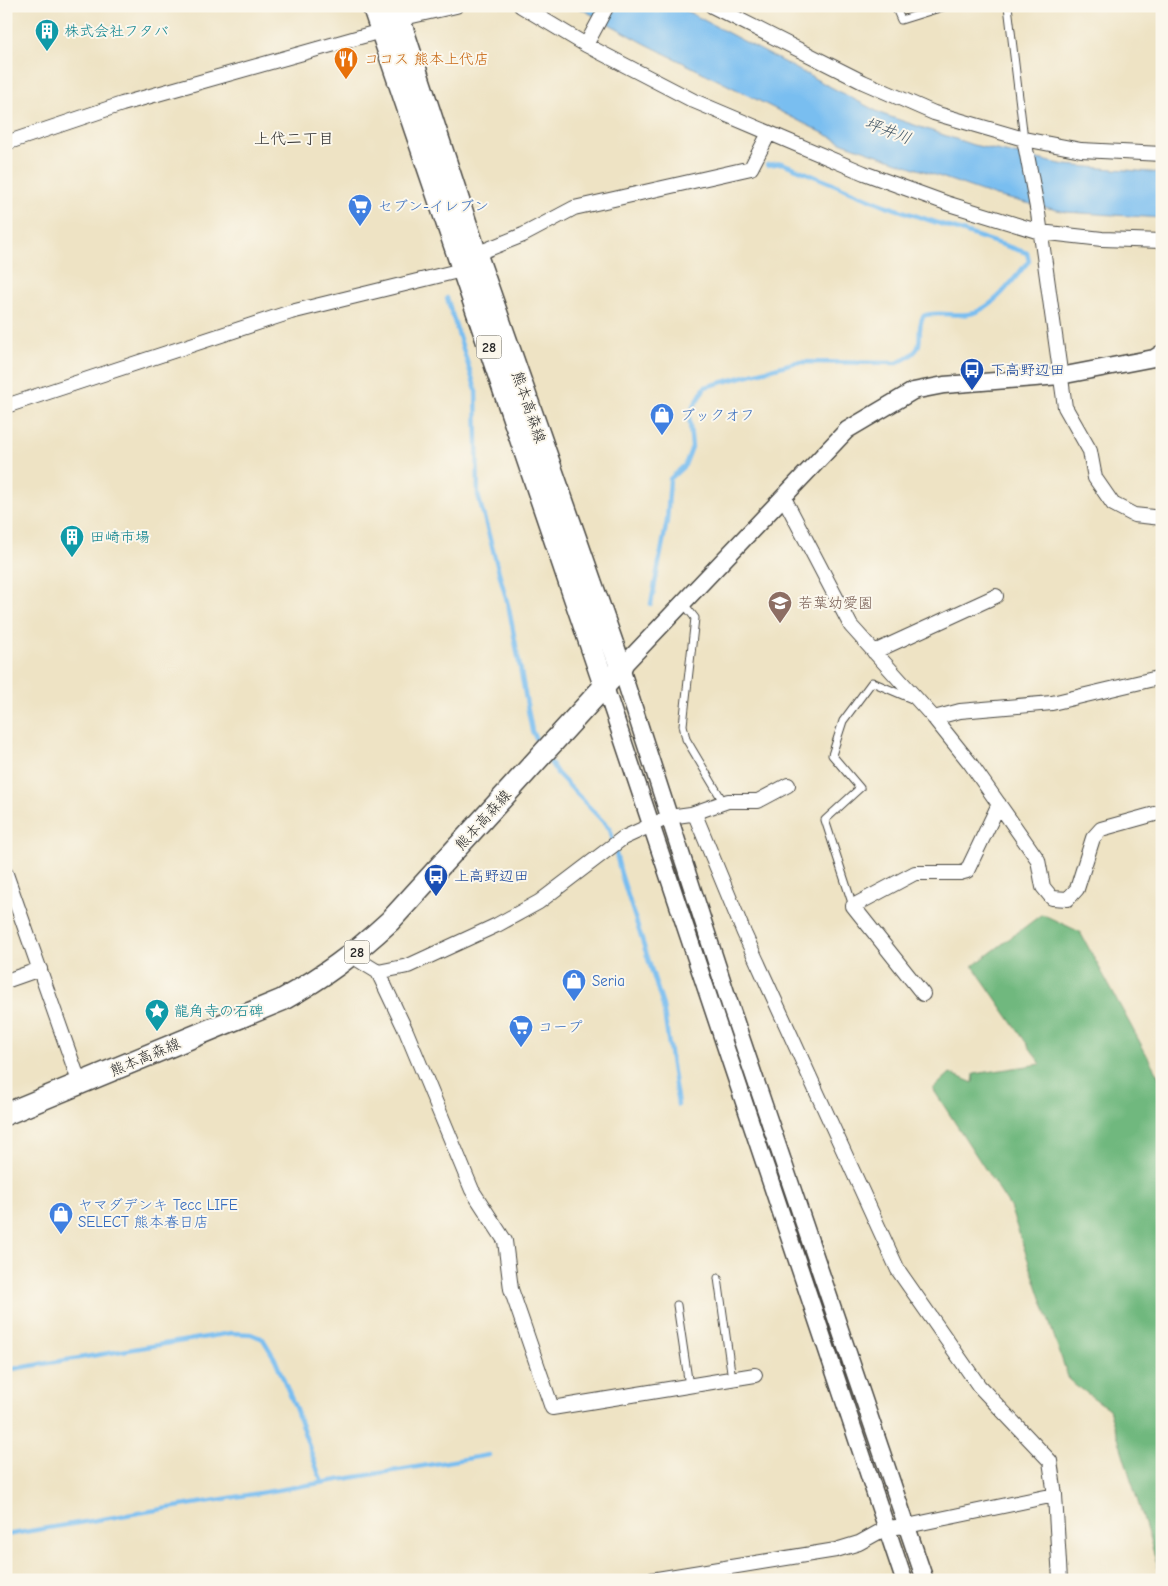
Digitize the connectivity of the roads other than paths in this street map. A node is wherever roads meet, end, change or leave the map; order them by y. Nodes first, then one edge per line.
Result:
1 (373, 6) edge
2 (456, 6) edge
3 (521, 6) edge
4 (607, 6) edge
5 (712, 6) edge
6 (895, 6) edge
7 (946, 6) edge
8 (1008, 6) edge
9 (397, 12) edge
10 (381, 31) junction
11 (587, 42) junction
12 (769, 133) junction
13 (6, 143) edge
14 (1025, 143) junction
15 (1162, 154) edge
16 (1040, 232) junction
17 (1162, 241) edge
18 (469, 262) junction
19 (1159, 357) edge
20 (1060, 376) junction
21 (6, 406) edge
22 (784, 498) junction
23 (1162, 518) edge
24 (996, 596) dead end
25 (683, 603) junction
26 (874, 652) junction
27 (621, 668) junction
28 (1162, 677) edge
29 (605, 687) junction
30 (922, 703) junction
31 (934, 718) junction
32 (788, 785) dead end
33 (724, 802) junction
34 (999, 804) junction
35 (1162, 812) edge
36 (691, 814) junction
37 (669, 817) junction
38 (651, 825) junction
39 (6, 874) edge
40 (853, 906) junction
41 (352, 956) junction
42 (40, 970) junction
43 (378, 972) junction
44 (6, 981) edge
45 (923, 994) dead end
46 (80, 1084) junction
47 (6, 1114) edge
48 (794, 1195) junction
49 (777, 1201) junction
50 (718, 1278) dead end
51 (677, 1305) dead end
52 (755, 1375) dead end
53 (732, 1379) junction
54 (689, 1386) junction
55 (1055, 1495) junction
56 (907, 1526) junction
57 (886, 1528) junction
58 (651, 1580) edge
59 (904, 1580) edge
60 (925, 1580) edge
61 (1060, 1580) edge

1 - 10 main road, 熊本高森線 / 28
2 - 9 street
3 - 11 street
4 - 11 street
5 - 14 street
6 - 7 lane
8 - 14 lane
9 - 10 street
9 - 18 main road, 熊本高森線 / 28
10 - 13 street
10 - 18 main road, 熊本高森線 / 28
11 - 12 street
12 - 16 street
12 - 18 street
14 - 15 street
14 - 16 street
16 - 17 street
16 - 20 street
18 - 21 street
18 - 27 main road, 熊本高森線 / 28
18 - 29 main road, 熊本高森線 / 28
19 - 20 street
20 - 22 street
20 - 23 street
22 - 25 street
22 - 26 street
24 - 26 street
25 - 27 street
25 - 33 lane
26 - 30 street
27 - 29 main road, 熊本高森線 / 28
27 - 37 street
28 - 31 street
29 - 38 street
29 - 41 main road, 熊本高森線 / 28
30 - 31 street
30 - 40 lane
31 - 34 street
32 - 33 street
33 - 36 street
34 - 35 street
34 - 40 street
36 - 37 street
36 - 55 street
37 - 38 street
37 - 48 street
38 - 43 street
38 - 49 street
39 - 42 street
40 - 45 street
41 - 43 street
41 - 46 main road, 熊本高森線 / 28
42 - 44 street
42 - 46 street
43 - 54 street
46 - 47 main road, 熊本高森線 / 28
48 - 49 street
48 - 56 street
49 - 57 street
50 - 53 lane
51 - 54 lane
52 - 53 street
53 - 54 street
55 - 56 street
55 - 61 street
56 - 57 street
56 - 60 street
57 - 58 street
57 - 59 street

